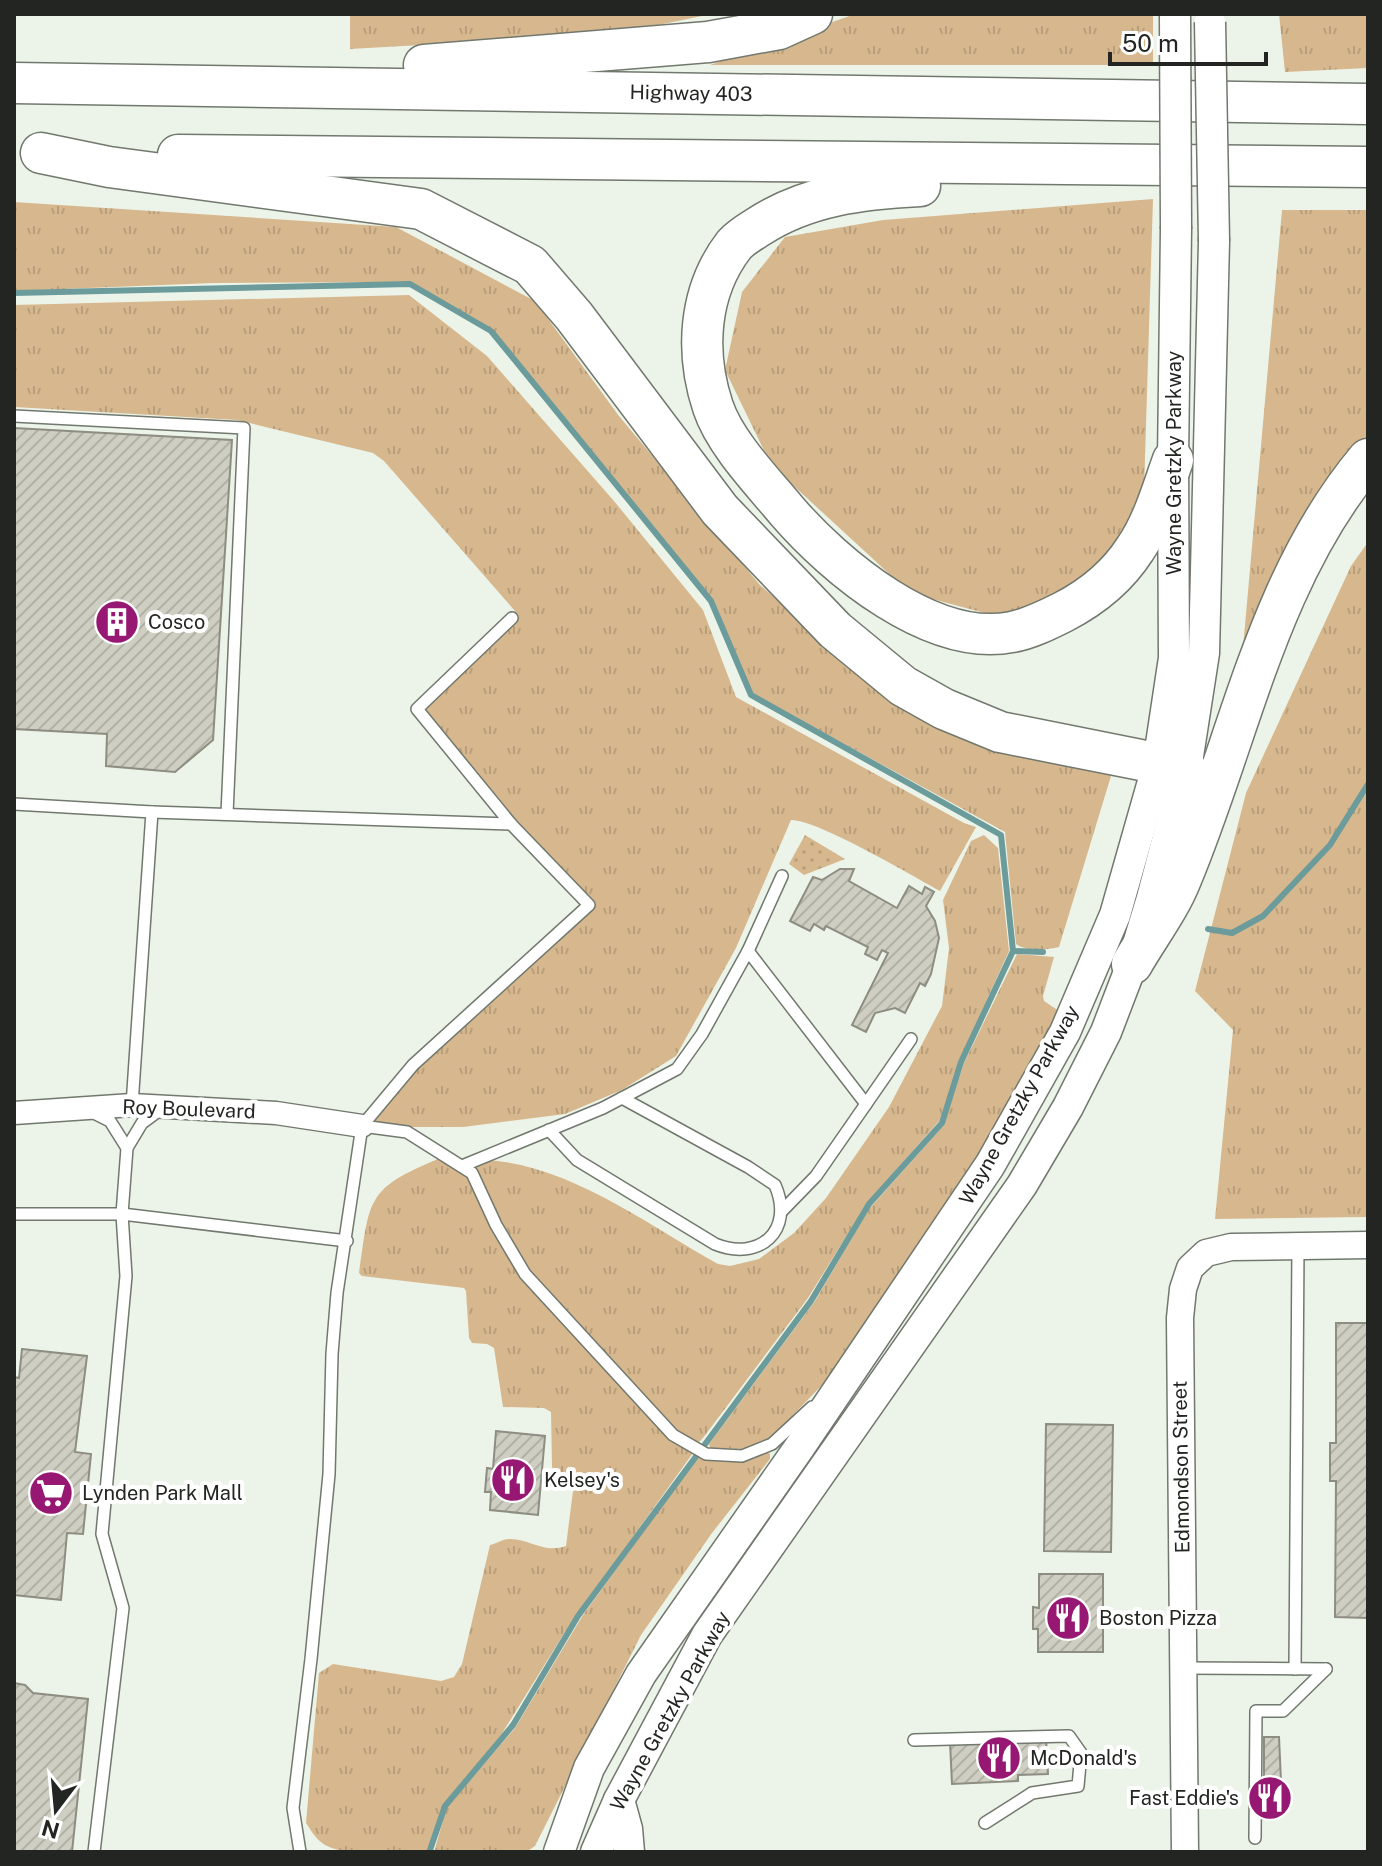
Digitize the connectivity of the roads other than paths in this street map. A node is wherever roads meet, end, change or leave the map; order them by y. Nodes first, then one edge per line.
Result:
1 (812, 14) edge
2 (1175, 14) edge
3 (1210, 18) edge
4 (14, 83) edge
5 (201, 85) junction
6 (1358, 103) edge
7 (28, 153) edge
8 (1141, 163) junction
9 (1368, 167) edge
10 (14, 416) edge
11 (1368, 459) edge
12 (1173, 460) junction
13 (512, 618) dead end
14 (1172, 767) junction
15 (14, 804) edge
16 (152, 812) junction
17 (227, 814) junction
18 (511, 824) junction
19 (782, 876) dead end
20 (748, 951) junction
21 (1132, 964) junction
22 (911, 1039) dead end
23 (622, 1098) junction
24 (866, 1104) junction
25 (132, 1105) junction
26 (164, 1107) junction
27 (84, 1108) junction
28 (14, 1113) edge
29 (362, 1126) junction
30 (549, 1130) junction
31 (127, 1148) junction
32 (462, 1166) junction
33 (782, 1211) junction
34 (14, 1214) edge
35 (122, 1214) junction
36 (347, 1241) junction
37 (1368, 1245) edge
38 (1298, 1246) junction
39 (855, 1366) junction
40 (1183, 1668) junction
41 (1295, 1669) junction
42 (914, 1740) dead end
43 (619, 1800) junction
44 (985, 1823) dead end
45 (1255, 1838) dead end
46 (94, 1852) edge
47 (300, 1852) edge
48 (559, 1852) edge
49 (596, 1852) edge
50 (629, 1852) edge
51 (1185, 1852) edge

1 - 5 highway
2 - 12 main road, Wayne Gretzky Parkway, bridge
3 - 14 main road, Wayne Gretzky Parkway, bridge
4 - 5 highway, Highway 403
5 - 6 highway, Highway 403
7 - 8 highway
7 - 14 highway
8 - 9 highway
8 - 12 highway
10 - 17 lane
11 - 21 highway
12 - 14 main road, Wayne Gretzky Parkway
13 - 18 lane
14 - 21 main road, Wayne Gretzky Parkway
14 - 39 main road, Wayne Gretzky Parkway
15 - 16 lane
16 - 17 lane
16 - 25 lane
17 - 18 lane
18 - 29 lane
19 - 20 lane
20 - 23 lane
20 - 24 lane
21 - 43 main road, Wayne Gretzky Parkway
22 - 24 lane
23 - 30 lane
23 - 33 lane
24 - 33 lane
25 - 26 street, Roy Boulevard
25 - 27 street, Roy Boulevard
26 - 29 street, Roy Boulevard
26 - 31 lane
27 - 28 street, Roy Boulevard
27 - 31 lane
29 - 32 lane
29 - 36 lane
30 - 32 lane
30 - 33 lane
31 - 35 lane
32 - 39 lane
34 - 35 lane
35 - 36 lane
35 - 46 lane
36 - 47 lane
37 - 38 street, Edmondson Street
38 - 40 street, Edmondson Street
38 - 41 lane
39 - 48 main road, Wayne Gretzky Parkway
40 - 41 lane
40 - 51 street, Edmondson Street
41 - 45 lane
42 - 44 lane
43 - 49 main road, Wayne Gretzky Parkway
43 - 50 main road

